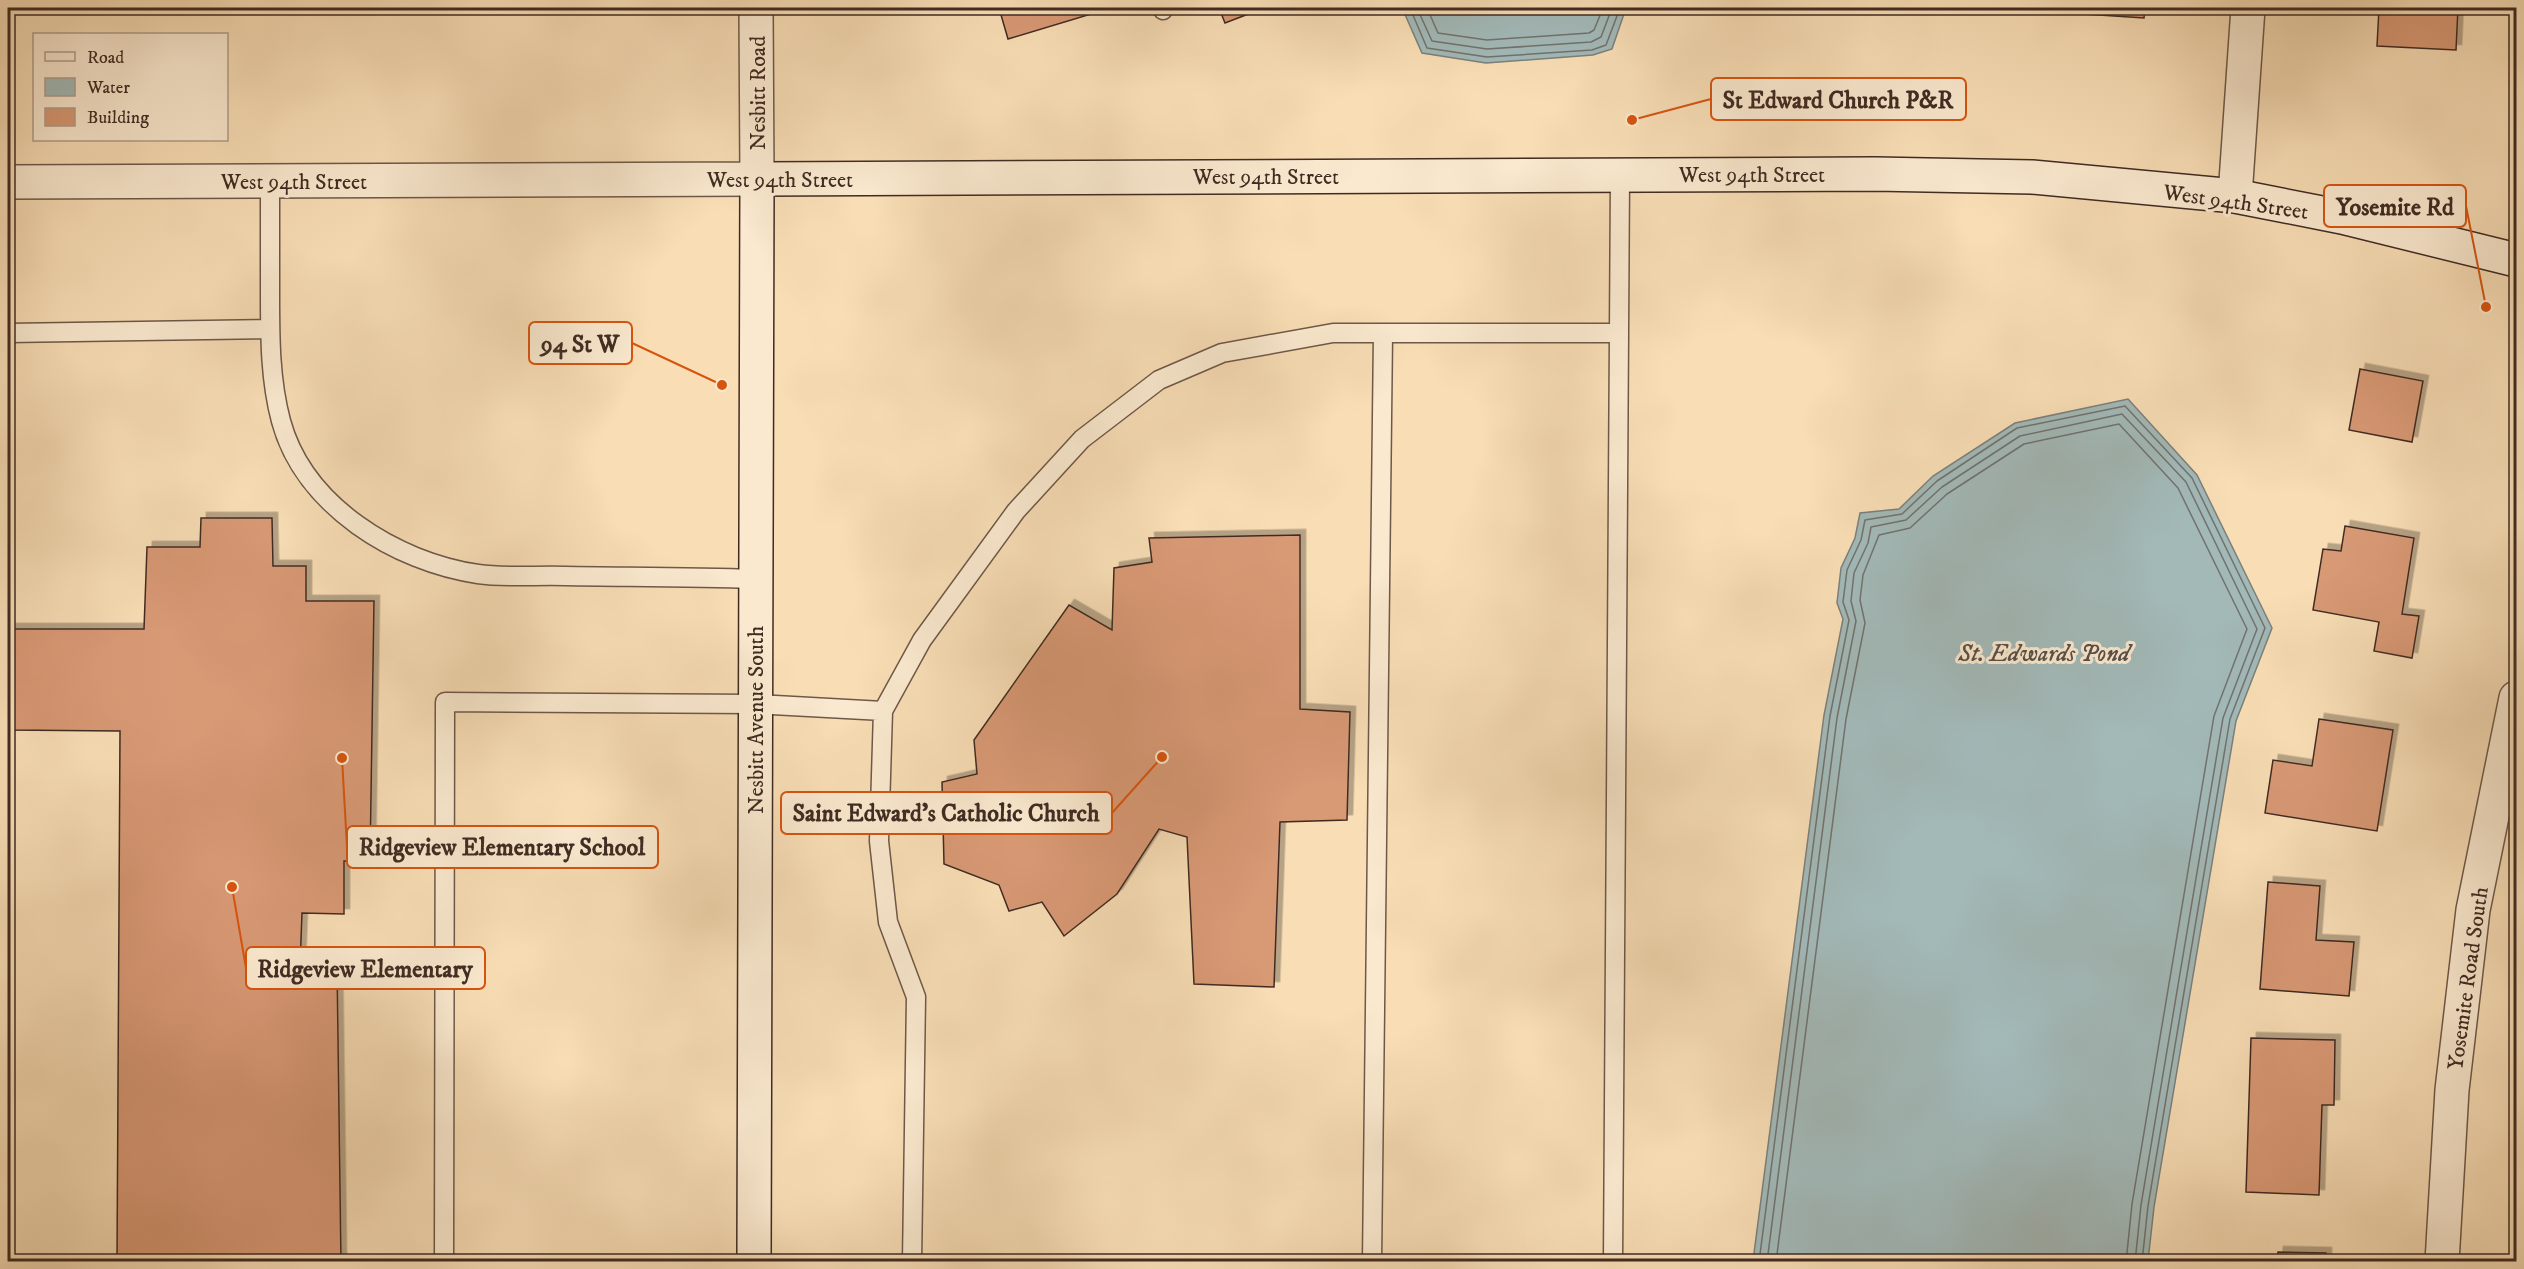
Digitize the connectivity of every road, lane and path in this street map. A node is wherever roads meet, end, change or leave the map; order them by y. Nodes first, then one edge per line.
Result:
1 (756, 8) edge
2 (2248, 8) edge
3 (1620, 175) junction
4 (757, 179) junction
5 (270, 181) junction
6 (8, 183) edge
7 (2235, 196) junction
8 (2517, 260) edge
9 (270, 329) junction
10 (8, 333) edge
11 (1383, 333) junction
12 (1619, 333) junction
13 (755, 579) junction
14 (2517, 698) edge
15 (755, 704) junction
16 (883, 711) junction
17 (444, 1262) edge
18 (754, 1262) edge
19 (912, 1262) edge
20 (1372, 1262) edge
21 (1613, 1262) edge
22 (2442, 1262) edge

1 - 4 street, Nesbitt Road
2 - 7 street
3 - 4 street, West 94th Street
3 - 7 street, West 94th Street
3 - 12 lane
4 - 5 street, West 94th Street
4 - 13 street, Nesbitt Avenue South
5 - 6 street, West 94th Street
5 - 9 lane
7 - 8 street, West 94th Street
9 - 10 lane
9 - 13 lane
11 - 12 lane
11 - 16 lane
11 - 20 lane
12 - 21 lane
13 - 15 street, Nesbitt Avenue South
14 - 22 street, Yosemite Road South
15 - 16 lane
15 - 17 lane
15 - 18 street, Nesbitt Avenue South
16 - 19 lane

